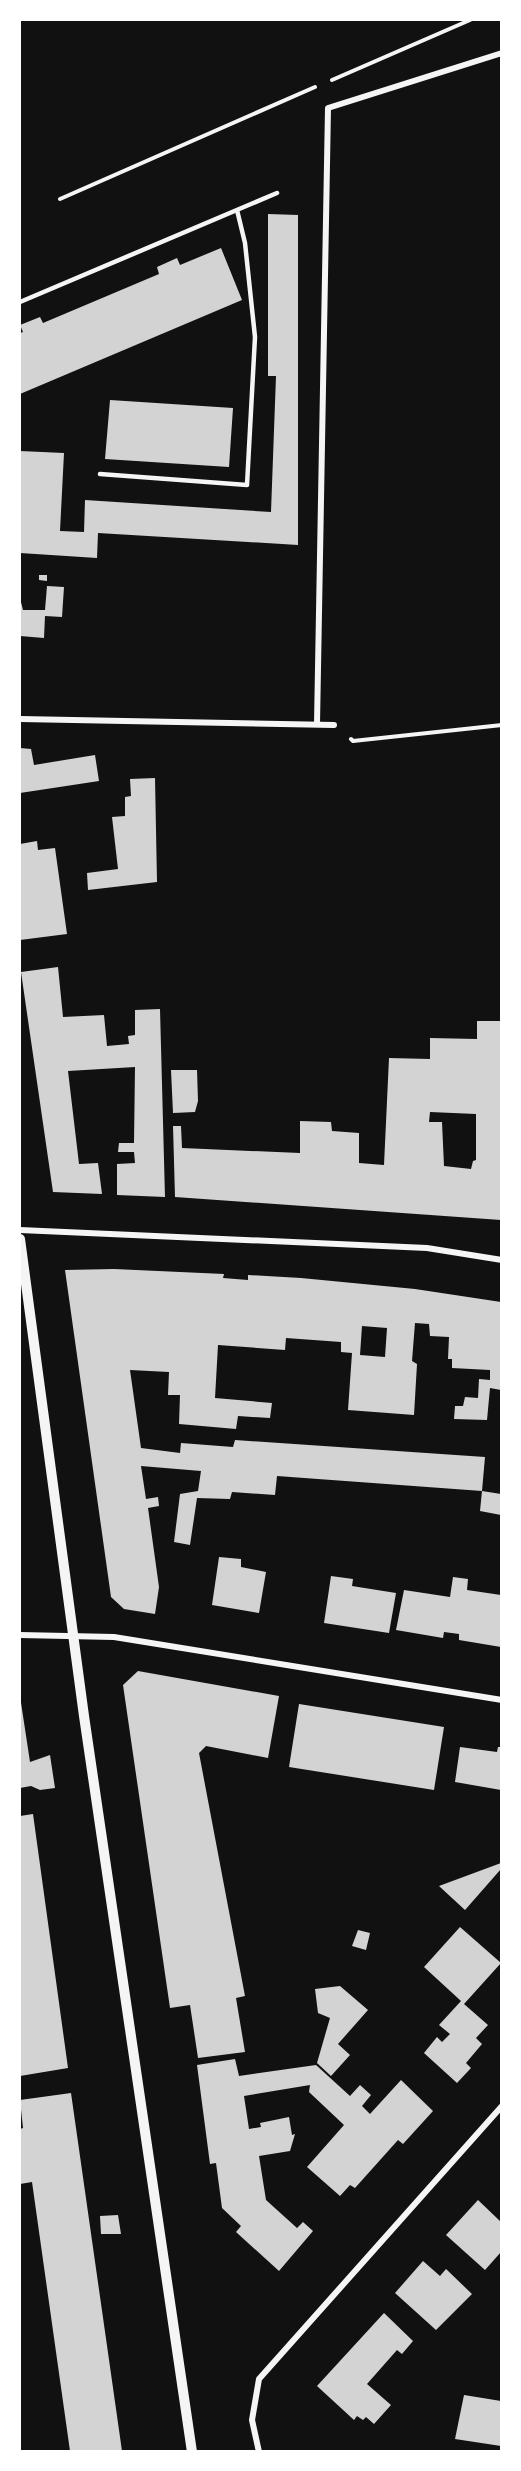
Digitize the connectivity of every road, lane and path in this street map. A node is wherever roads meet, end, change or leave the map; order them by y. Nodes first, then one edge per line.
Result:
1 (470, 20) edge
2 (501, 53) edge
3 (329, 81) dead end
4 (319, 86) dead end
5 (277, 193) dead end
6 (60, 199) dead end
7 (237, 210) junction
8 (20, 302) edge
9 (100, 474) dead end
10 (20, 719) edge
11 (317, 724) junction
12 (334, 725) joint
13 (501, 726) edge
14 (20, 1230) edge
15 (20, 1239) edge
16 (501, 1260) edge
17 (20, 1635) edge
18 (73, 1635) junction
19 (501, 1700) edge
20 (501, 2106) edge
21 (192, 2451) edge
22 (259, 2451) edge

1 - 3 path
2 - 11 street
4 - 6 path
5 - 7 lane
7 - 8 lane
7 - 9 lane
10 - 11 street
11 - 12 street
12 - 13 path
14 - 16 street
15 - 18 street
17 - 18 street
18 - 19 street
18 - 21 street
20 - 22 street

